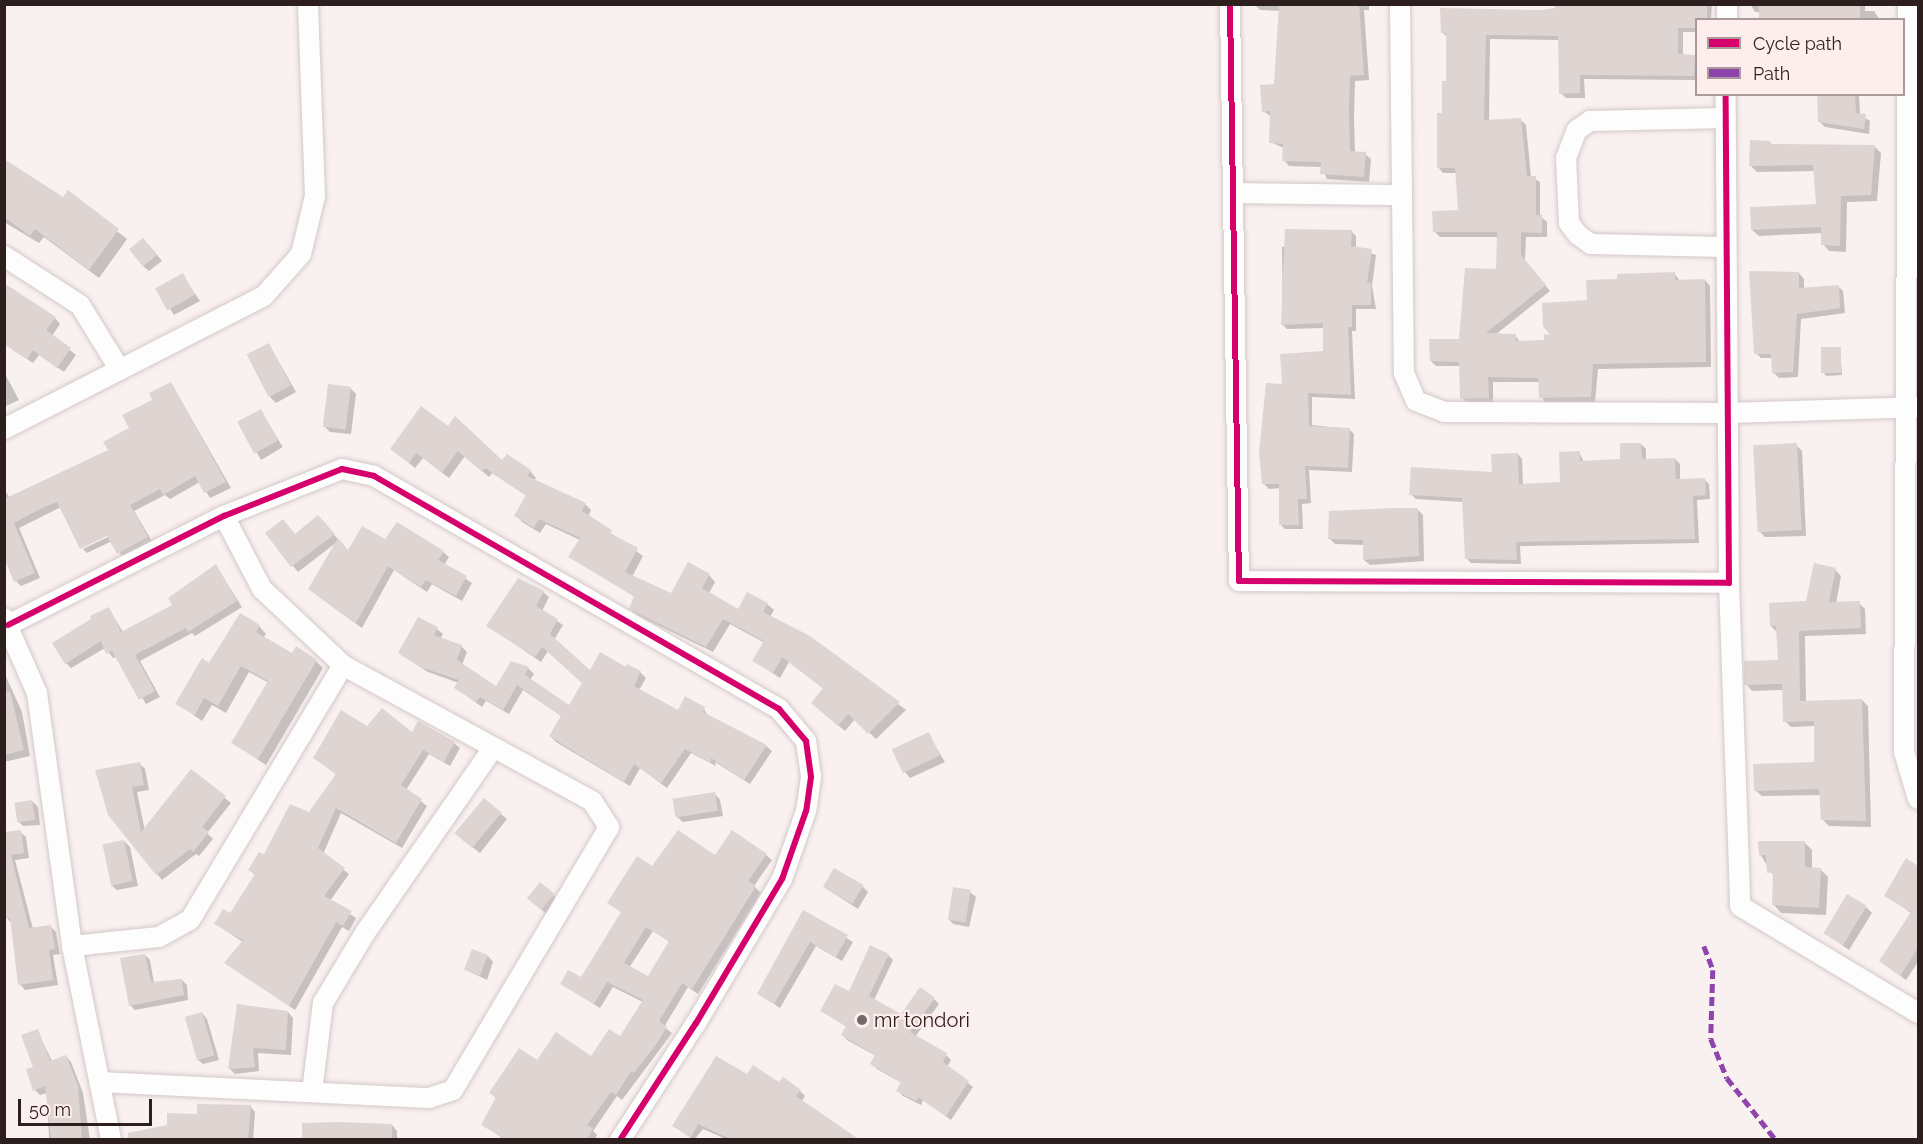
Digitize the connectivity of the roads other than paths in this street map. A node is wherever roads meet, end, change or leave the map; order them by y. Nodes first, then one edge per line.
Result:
1 (308, 4) edge
2 (1230, 4) edge
3 (1400, 4) edge
4 (1908, 4) edge
5 (1726, 96) edge
6 (1726, 118) junction
7 (1236, 193) junction
8 (1402, 195) junction
9 (1724, 247) junction
10 (4, 256) edge
11 (120, 370) junction
12 (1914, 407) edge
13 (1729, 413) junction
14 (4, 429) edge
15 (224, 516) junction
16 (1729, 583) junction
17 (6, 622) edge
18 (343, 665) junction
19 (493, 748) junction
20 (1918, 799) edge
21 (72, 946) junction
22 (1918, 1012) edge
23 (99, 1082) junction
24 (312, 1092) junction
25 (111, 1140) edge
26 (620, 1140) edge

1 - 11 street
2 - 7 street
3 - 8 street
4 - 12 street
5 - 6 street
6 - 9 street
6 - 9 street
7 - 8 street
7 - 16 street
8 - 13 street
9 - 13 street
10 - 11 street
11 - 14 street
12 - 13 street
12 - 20 street
13 - 16 street
15 - 17 street
15 - 18 street
15 - 26 street
16 - 22 street
17 - 21 street
18 - 19 street
18 - 21 street
19 - 24 street
19 - 24 street
21 - 23 street
23 - 24 street
23 - 25 street

